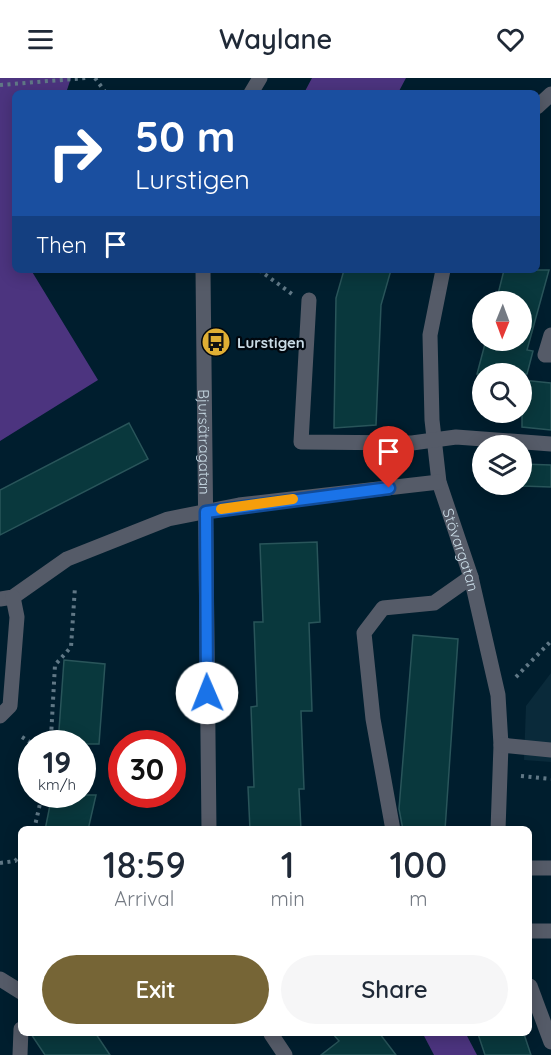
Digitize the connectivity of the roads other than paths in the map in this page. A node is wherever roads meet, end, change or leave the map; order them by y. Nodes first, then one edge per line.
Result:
1 (551, 94) edge
2 (540, 104) edge
3 (203, 273) edge
4 (442, 273) edge
5 (309, 300) road end
6 (551, 334) edge
7 (551, 355) edge
8 (435, 440) junction
9 (551, 444) edge
10 (440, 482) junction
11 (206, 512) junction
12 (471, 577) junction
13 (7, 598) edge
14 (0, 716) edge
15 (501, 745) junction
16 (551, 750) edge
17 (209, 826) edge
18 (392, 826) edge
19 (498, 826) edge
20 (532, 868) edge
21 (551, 868) edge
22 (532, 931) edge
23 (551, 931) edge
24 (0, 979) edge
25 (18, 990) edge
26 (532, 991) edge
27 (21, 1036) edge
28 (272, 1036) edge
29 (551, 1042) edge
30 (20, 1055) edge
31 (285, 1055) edge

1 - 2 street
3 - 11 street, Bjursätragatan
4 - 8 street, Stövargatan
5 - 8 street
6 - 7 street
8 - 9 street
8 - 10 street, Stövargatan
10 - 11 street
10 - 12 street, Stövargatan
11 - 13 street
11 - 17 street, Bjursätragatan
12 - 15 street, Stövargatan
12 - 18 street
13 - 14 street
15 - 16 street
15 - 19 street, Stövargatan
20 - 21 street
22 - 23 street
24 - 25 street
26 - 29 street
27 - 30 street
28 - 31 street

